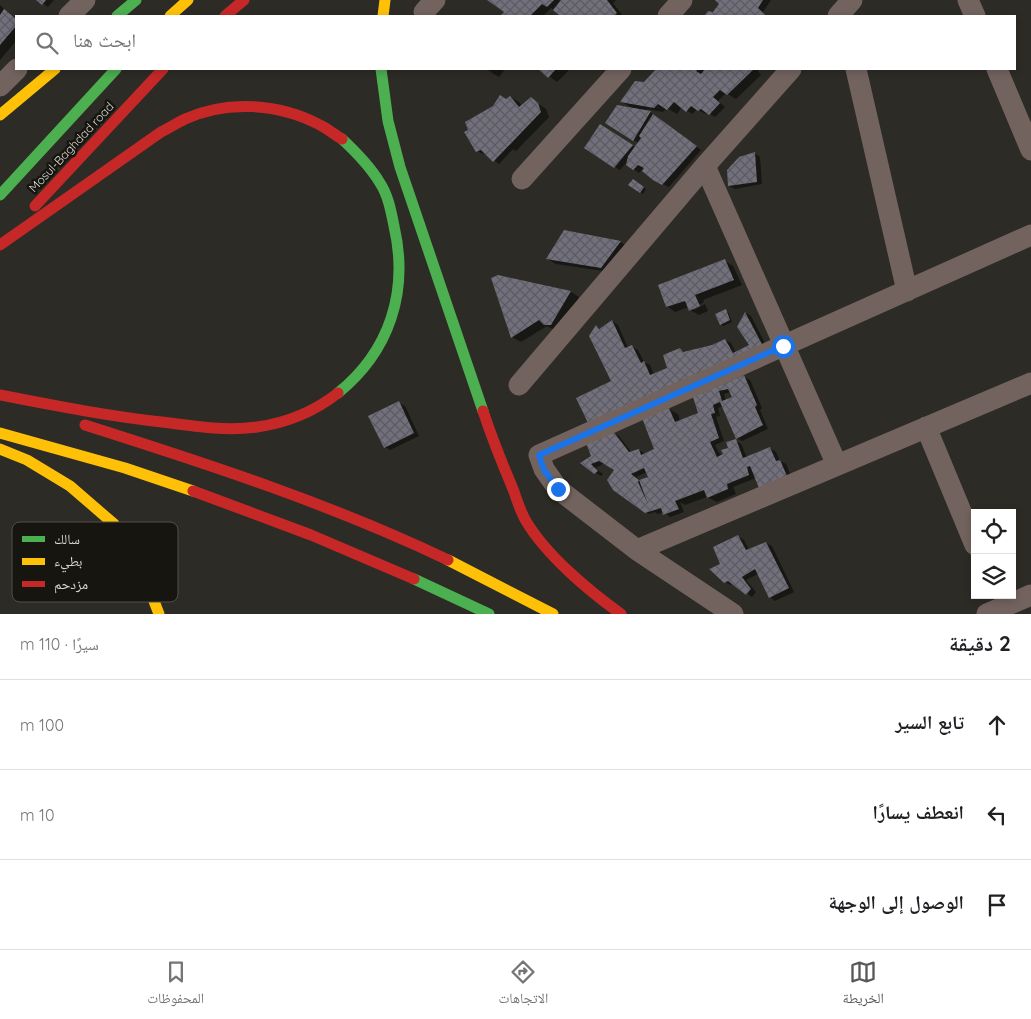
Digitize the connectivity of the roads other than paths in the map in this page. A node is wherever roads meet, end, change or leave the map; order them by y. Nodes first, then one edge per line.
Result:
1 (85, 0) edge
2 (136, 0) edge
3 (188, 0) edge
4 (244, 0) edge
5 (385, 0) edge
6 (682, 0) edge
7 (968, 0) edge
8 (70, 15) edge
9 (118, 15) edge
10 (171, 15) edge
11 (226, 15) edge
12 (383, 15) edge
13 (669, 15) edge
14 (975, 15) edge
15 (16, 70) edge
16 (54, 70) edge
17 (115, 70) edge
18 (162, 70) edge
19 (381, 70) edge
20 (620, 70) edge
21 (790, 70) edge
22 (856, 70) edge
23 (997, 70) edge
24 (0, 86) edge
25 (0, 115) edge
26 (1031, 150) edge
27 (706, 166) junction
28 (522, 179) dead end
29 (0, 194) edge
30 (1031, 235) edge
31 (0, 245) edge
32 (907, 291) junction
33 (783, 346) junction
34 (1031, 383) edge
35 (519, 385) dead end
36 (0, 396) edge
37 (926, 428) junction
38 (0, 434) edge
39 (0, 449) edge
40 (837, 465) junction
41 (112, 522) edge
42 (971, 535) edge
43 (637, 550) junction
44 (1031, 595) edge
45 (154, 602) edge
46 (994, 606) edge
47 (159, 614) edge
48 (489, 614) edge
49 (553, 614) edge
50 (621, 614) edge
51 (733, 614) edge

1 - 8 street
2 - 9 highway
3 - 10 highway
4 - 11 highway
5 - 12 highway
6 - 13 street
7 - 14 street
15 - 24 street
16 - 25 highway
17 - 29 highway
18 - 31 highway, Mosul-Baghdad road
19 - 50 highway
20 - 28 street
21 - 27 street
22 - 32 street
23 - 26 street
27 - 33 street
27 - 35 street
30 - 32 street
31 - 36 highway
32 - 33 street
33 - 40 street
33 - 43 street
34 - 37 street
36 - 49 highway
37 - 40 street
37 - 42 street
38 - 48 highway
39 - 41 highway
40 - 43 street
43 - 51 street
44 - 46 street
45 - 47 highway

